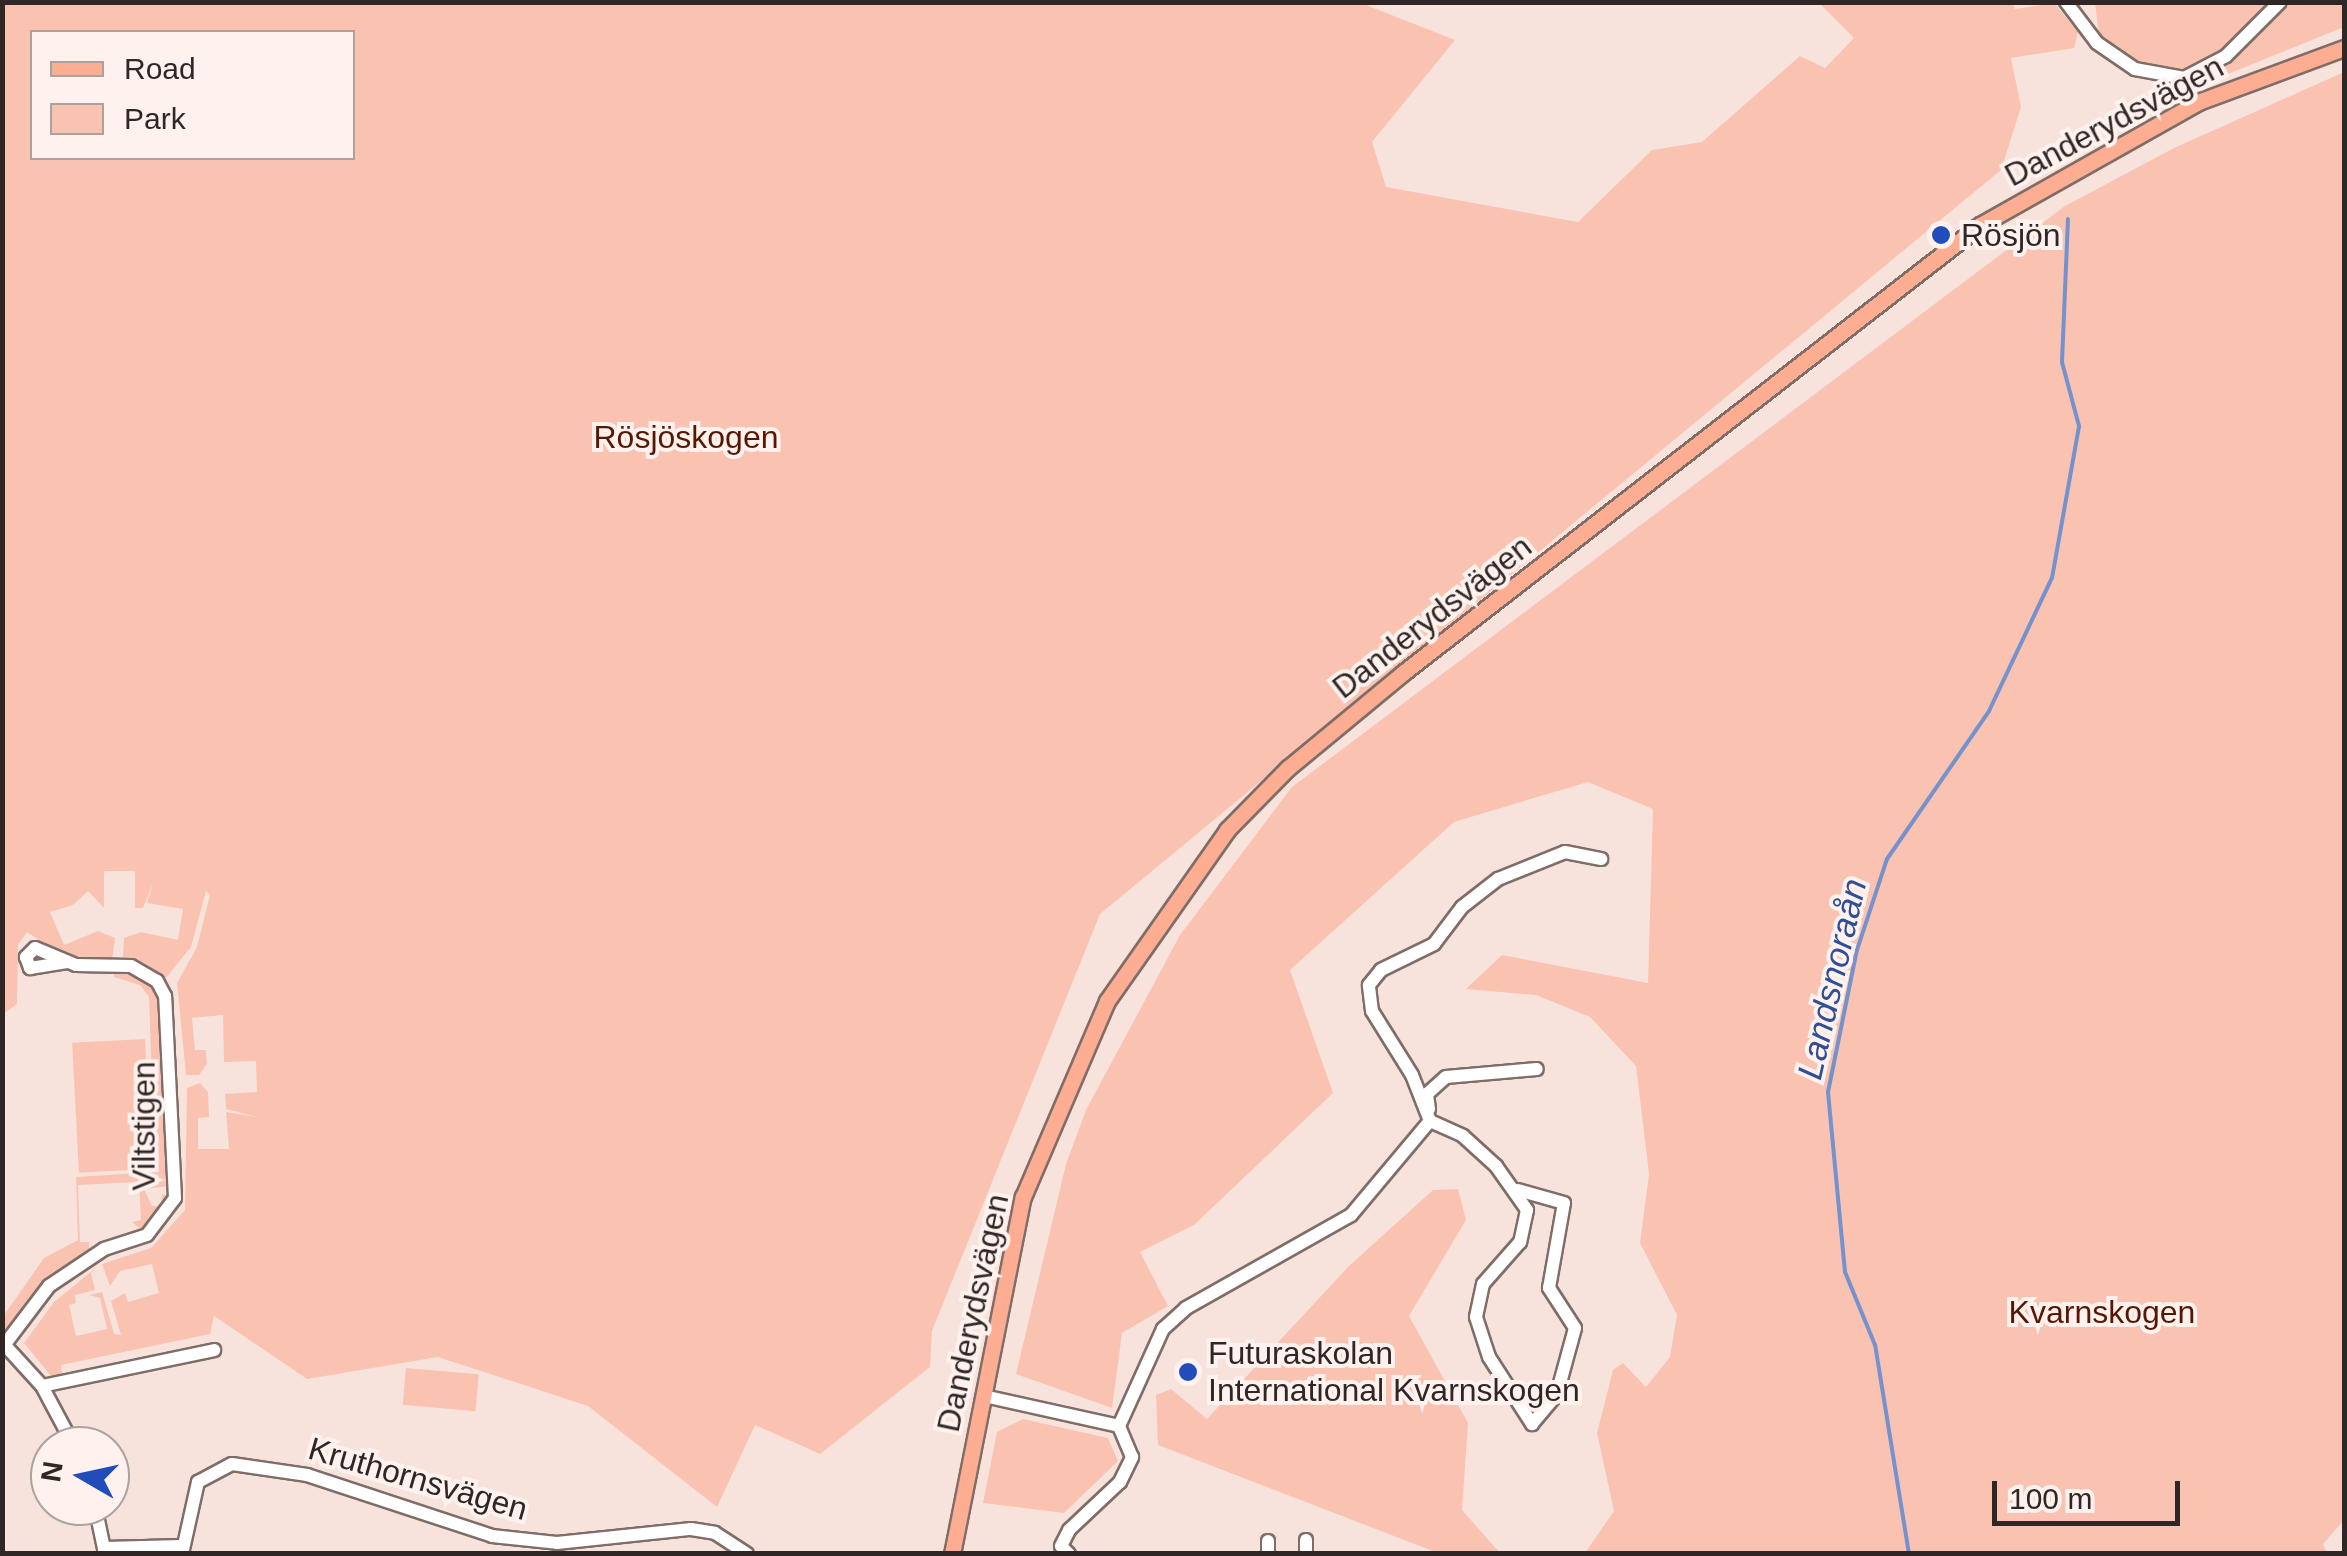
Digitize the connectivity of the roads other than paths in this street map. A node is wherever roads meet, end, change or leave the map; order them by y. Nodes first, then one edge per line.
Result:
1 (2066, 2) edge
2 (2280, 2) edge
3 (2344, 48) edge
4 (1601, 860) dead end
5 (66, 962) dead end
6 (1537, 1069) dead end
7 (1430, 1121) junction
8 (1518, 1190) junction
9 (4, 1343) edge
10 (214, 1350) dead end
11 (42, 1386) junction
12 (984, 1396) junction
13 (63, 1426) edge
14 (1118, 1426) junction
15 (99, 1526) edge
16 (182, 1550) edge
17 (104, 1551) edge
18 (747, 1554) edge
19 (952, 1554) edge
20 (1069, 1554) edge

1 - 2 street
3 - 12 main road, Danderydsvägen
4 - 7 street
5 - 9 street, Viltstigen
6 - 7 street
7 - 8 street
7 - 14 street
8 - 8 street
9 - 11 street
10 - 11 street
11 - 13 street
12 - 14 street
12 - 19 main road, Danderydsvägen
14 - 20 street
15 - 17 street
16 - 17 street, Kruthornsvägen
16 - 18 street, Kruthornsvägen

